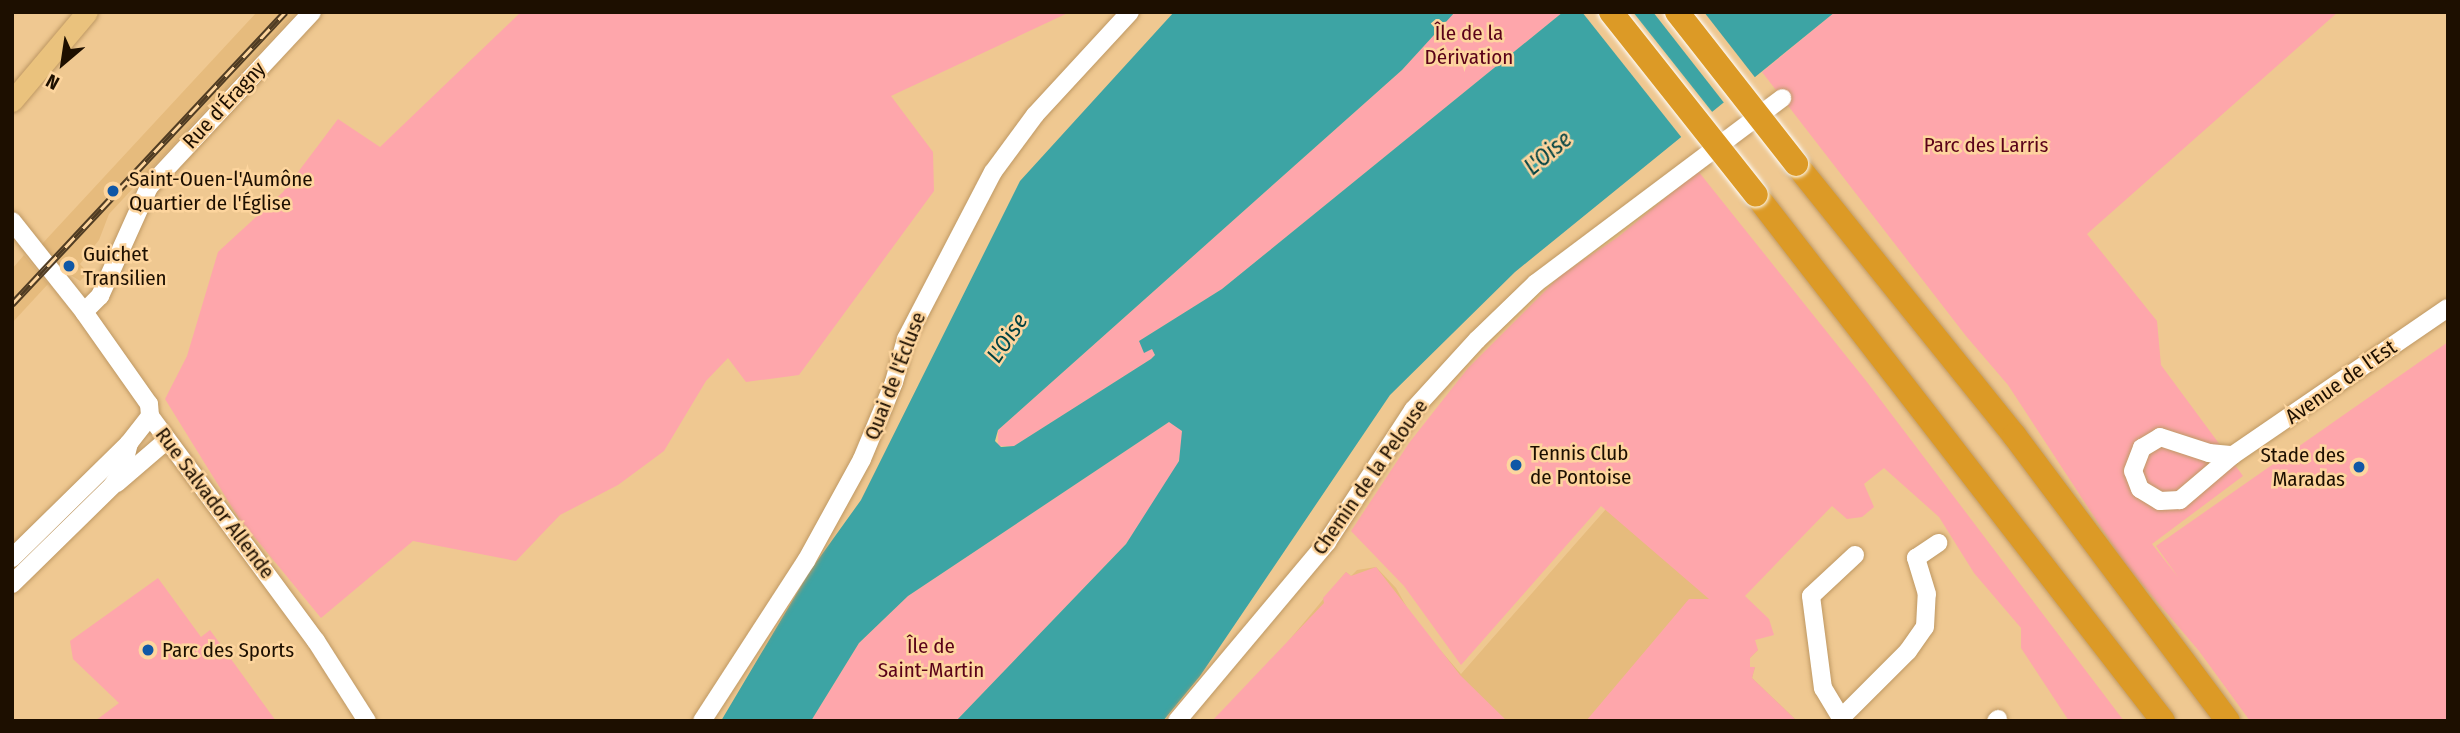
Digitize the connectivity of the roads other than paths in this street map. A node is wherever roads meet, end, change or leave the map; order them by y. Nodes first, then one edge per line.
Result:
1 (87, 12) edge
2 (312, 12) edge
3 (1130, 12) edge
4 (1611, 12) edge
5 (1677, 12) edge
6 (1782, 98) dead end
7 (12, 101) edge
8 (12, 220) edge
9 (2448, 308) edge
10 (84, 312) junction
11 (150, 416) junction
12 (167, 440) junction
13 (129, 443) junction
14 (2233, 455) junction
15 (112, 486) junction
16 (1938, 543) dead end
17 (1855, 555) dead end
18 (12, 558) edge
19 (12, 584) edge
20 (1841, 719) edge
21 (367, 721) edge
22 (702, 721) edge
23 (1177, 721) edge
24 (2163, 721) edge
25 (2228, 721) edge

1 - 7 main road
2 - 10 street, Rue d'Éragny
3 - 22 street, Quai de l'Écluse
4 - 24 highway, bridge
5 - 25 highway, bridge
6 - 23 street, Chemin de la Pelouse
8 - 10 street, Rue Salvador Allende
9 - 14 street, Avenue de l'Est
10 - 11 street, Rue Salvador Allende
11 - 12 street, Rue Salvador Allende
11 - 13 street
12 - 15 street
12 - 21 street, Rue Salvador Allende
13 - 15 street
13 - 18 street
14 - 14 street, Avenue de l'Est
15 - 19 street
16 - 20 street
17 - 20 street

